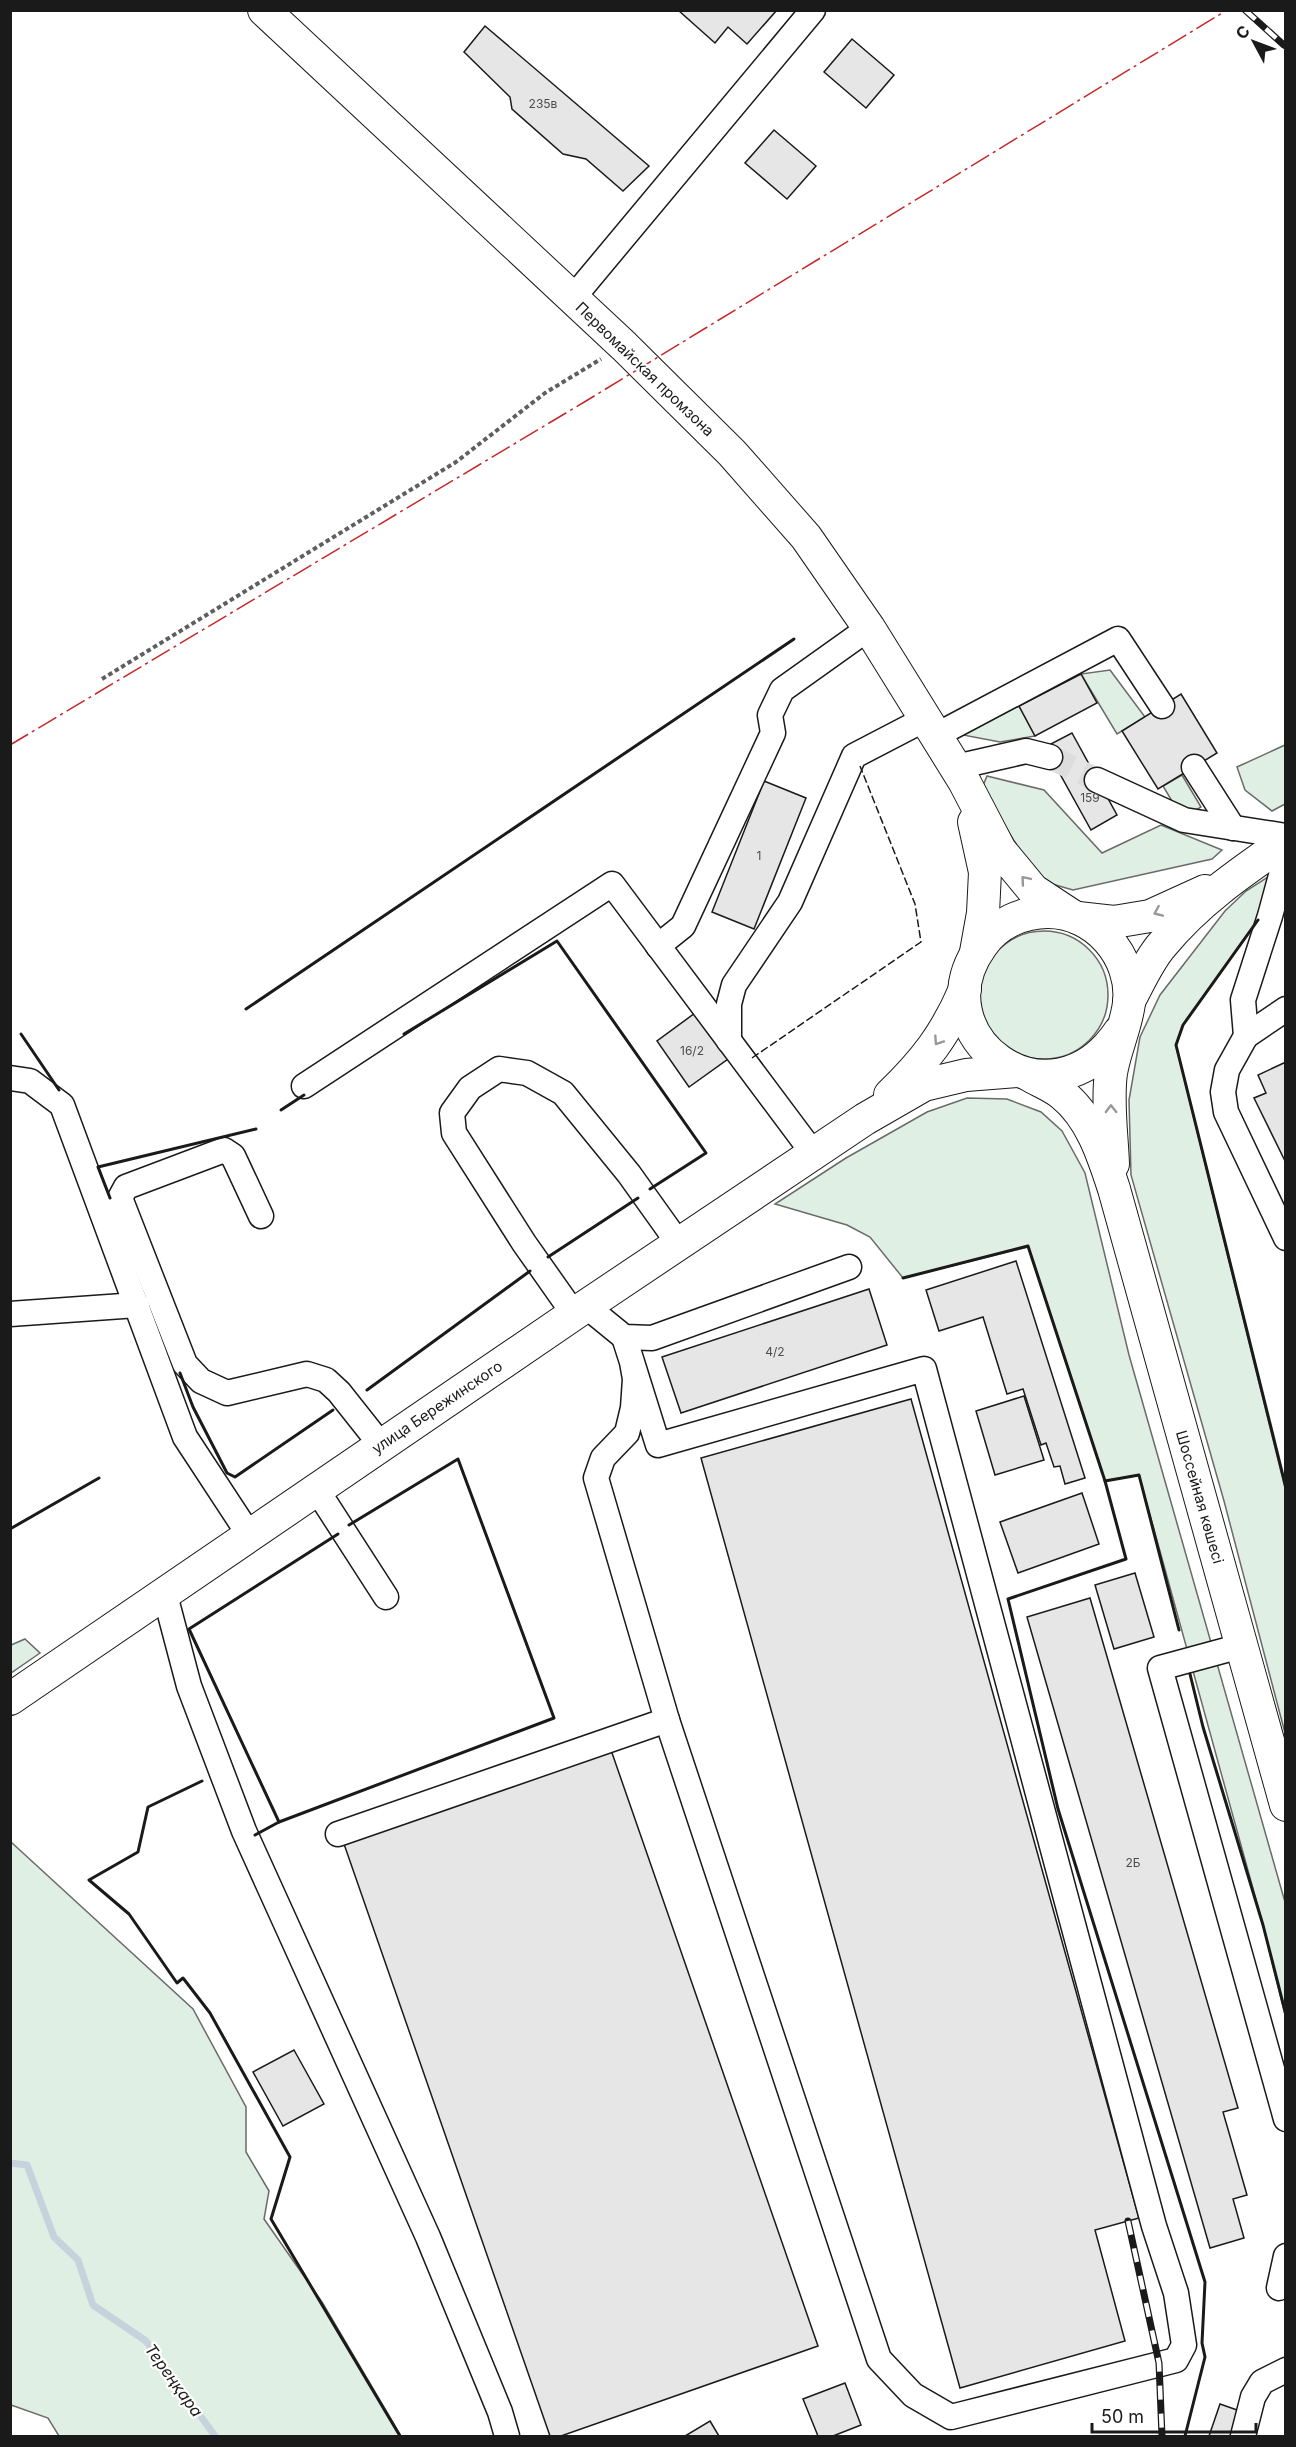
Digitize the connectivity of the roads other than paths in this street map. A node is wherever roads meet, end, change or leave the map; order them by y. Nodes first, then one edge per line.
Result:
1 (264, 10) edge
2 (813, 10) edge
3 (572, 299) junction
4 (869, 628) junction
5 (1162, 706) dead end
6 (932, 727) junction
7 (1050, 757) tunnel mouth
8 (1194, 767) dead end
9 (960, 774) junction
10 (1097, 780) tunnel mouth
11 (1233, 828) junction
12 (1286, 839) edge
13 (1286, 857) edge
14 (1230, 880) junction
15 (1074, 917) junction
16 (658, 946) junction
17 (976, 952) junction
18 (965, 989) junction
19 (1129, 1001) junction
20 (1286, 1009) edge
21 (1120, 1031) junction
22 (1246, 1036) junction
23 (729, 1041) junction
24 (1023, 1073) junction
25 (10, 1078) edge
26 (304, 1086) dead end
27 (866, 1119) junction
28 (813, 1154) junction
29 (1114, 1189) junction
30 (261, 1216) dead end
31 (1286, 1238) edge
32 (679, 1244) junction
33 (849, 1267) dead end
34 (137, 1305) junction
35 (580, 1310) junction
36 (10, 1314) edge
37 (624, 1337) junction
38 (632, 1362) junction
39 (381, 1445) junction
40 (317, 1490) junction
41 (250, 1536) junction
42 (165, 1595) junction
43 (386, 1597) dead end
44 (1241, 1646) junction
45 (10, 1699) edge
46 (667, 1720) junction
47 (1286, 1805) edge
48 (338, 1834) dead end
49 (1286, 2119) edge
50 (1286, 2256) edge
51 (1279, 2288) dead end
52 (1286, 2370) edge
53 (507, 2436) edge
54 (1243, 2436) edge

1 - 3 main road, Первомайская промзона
2 - 3 lane
3 - 4 main road, Первомайская промзона
4 - 6 main road, Первомайская промзона
4 - 16 lane
5 - 6 lane
6 - 9 main road, Первомайская промзона
6 - 23 lane
7 - 9 lane
8 - 11 lane
15 -> 9 main road
9 - 17 main road
10 - 11 lane
11 - 12 lane
12 - 14 main road
13 - 22 lane
14 -> 15 main road
14 - 19 main road
15 - 17 main road
15 - 19 main road
16 - 23 lane
16 - 26 lane
17 - 18 main road
18 - 24 main road
18 -> 27 main road
19 - 21 main road
20 - 22 lane
21 - 24 main road
29 -> 21 main road
22 - 31 lane
23 - 28 lane
24 - 27 main road
24 - 29 main road
25 - 34 lane
27 - 28 main road, улица Бережинского
28 - 32 main road, улица Бережинского
29 - 44 main road, Шоссейная көшесі
30 - 39 lane
32 - 35 main road, улица Бережинского
32 - 35 lane
33 - 37 lane
34 - 36 lane
34 - 41 lane
35 - 37 lane
35 - 39 main road, улица Бережинского
37 - 38 lane
38 - 46 lane
38 - 46 lane
39 - 40 main road, улица Бережинского
40 - 41 main road, улица Бережинского
40 - 43 lane
41 - 42 main road, улица Бережинского
42 - 45 main road, улица Бережинского
42 - 53 lane
44 - 47 main road, Шоссейная көшесі
44 - 49 lane
46 - 48 lane
50 - 51 lane
52 - 54 lane

